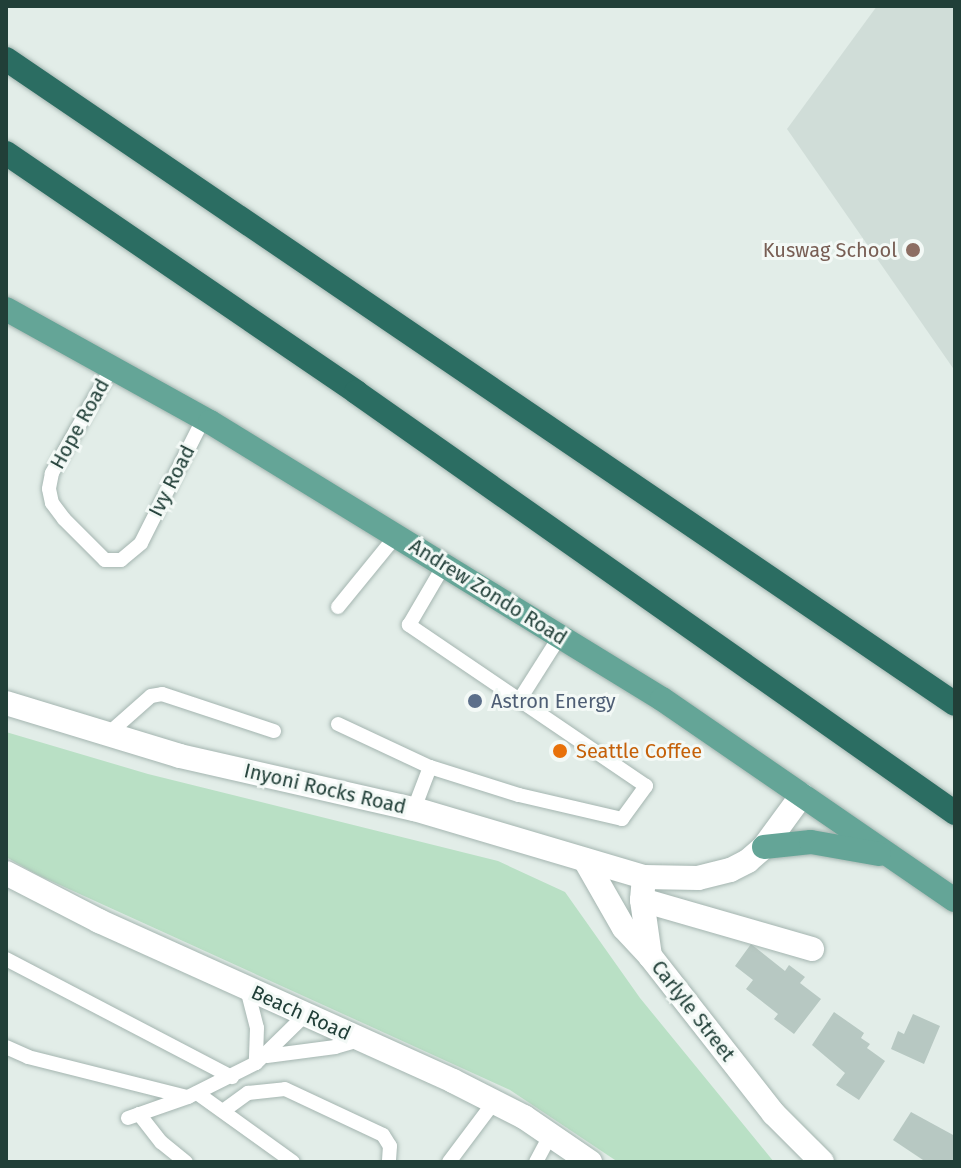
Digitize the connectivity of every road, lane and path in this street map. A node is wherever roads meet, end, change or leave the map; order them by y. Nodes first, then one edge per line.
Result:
1 (6, 59) edge
2 (6, 153) edge
3 (6, 309) edge
4 (111, 369) junction
5 (204, 418) junction
6 (396, 536) junction
7 (141, 543) joint
8 (444, 565) junction
9 (338, 607) dead end
10 (560, 636) junction
11 (520, 699) junction
12 (6, 703) edge
13 (955, 704) edge
14 (338, 724) dead end
15 (274, 731) dead end
16 (108, 734) junction
17 (430, 767) junction
18 (802, 795) junction
19 (414, 809) junction
20 (955, 813) edge
21 (764, 847) junction
22 (893, 858) junction
23 (585, 860) junction
24 (6, 873) edge
25 (643, 888) junction
26 (955, 900) edge
27 (812, 949) dead end
28 (650, 956) junction
29 (6, 959) edge
30 (247, 989) junction
31 (305, 1015) junction
32 (360, 1040) junction
33 (6, 1047) edge
34 (262, 1059) junction
35 (232, 1077) junction
36 (192, 1095) junction
37 (494, 1102) junction
38 (223, 1111) junction
39 (551, 1134) junction
40 (186, 1162) edge
41 (293, 1162) edge
42 (389, 1162) edge
43 (449, 1162) edge
44 (536, 1162) edge
45 (590, 1162) edge
46 (822, 1162) edge

1 - 13 highway
2 - 20 highway
3 - 4 main road, Andrew Zondo Road
4 - 5 main road, Andrew Zondo Road
4 - 7 lane, Hope Road
5 - 6 main road, Andrew Zondo Road
5 - 7 lane, Ivy Road
6 - 8 main road, Andrew Zondo Road
6 - 9 lane
8 - 10 main road, Andrew Zondo Road
8 - 11 lane
10 - 11 lane
10 - 18 main road, Andrew Zondo Road
11 - 17 lane
12 - 16 street, Inyoni Rocks Road
14 - 17 lane
15 - 16 lane
16 - 19 street, Inyoni Rocks Road
17 - 19 lane
18 - 21 street
18 - 22 main road, Andrew Zondo Road
19 - 23 street, Inyoni Rocks Road
21 - 22 main road
21 - 25 street
22 - 26 main road, Andrew Zondo Road
23 - 25 street, Inyoni Rocks Road
23 - 28 street
24 - 30 street, Beach Road
25 - 27 street, Inyoni Rocks Road
25 - 28 street, Carlyle Street
28 - 46 street, Carlyle Street
29 - 35 lane
30 - 31 street, Beach Road
30 - 34 lane
31 - 32 street, Beach Road
31 - 34 lane
32 - 34 lane
32 - 37 street, Beach Road
33 - 36 lane
34 - 35 lane
35 - 36 lane
36 - 38 lane
36 - 40 lane
37 - 39 street, Beach Road
37 - 43 lane
38 - 41 lane
38 - 42 lane
39 - 44 lane
39 - 45 street, Beach Road

